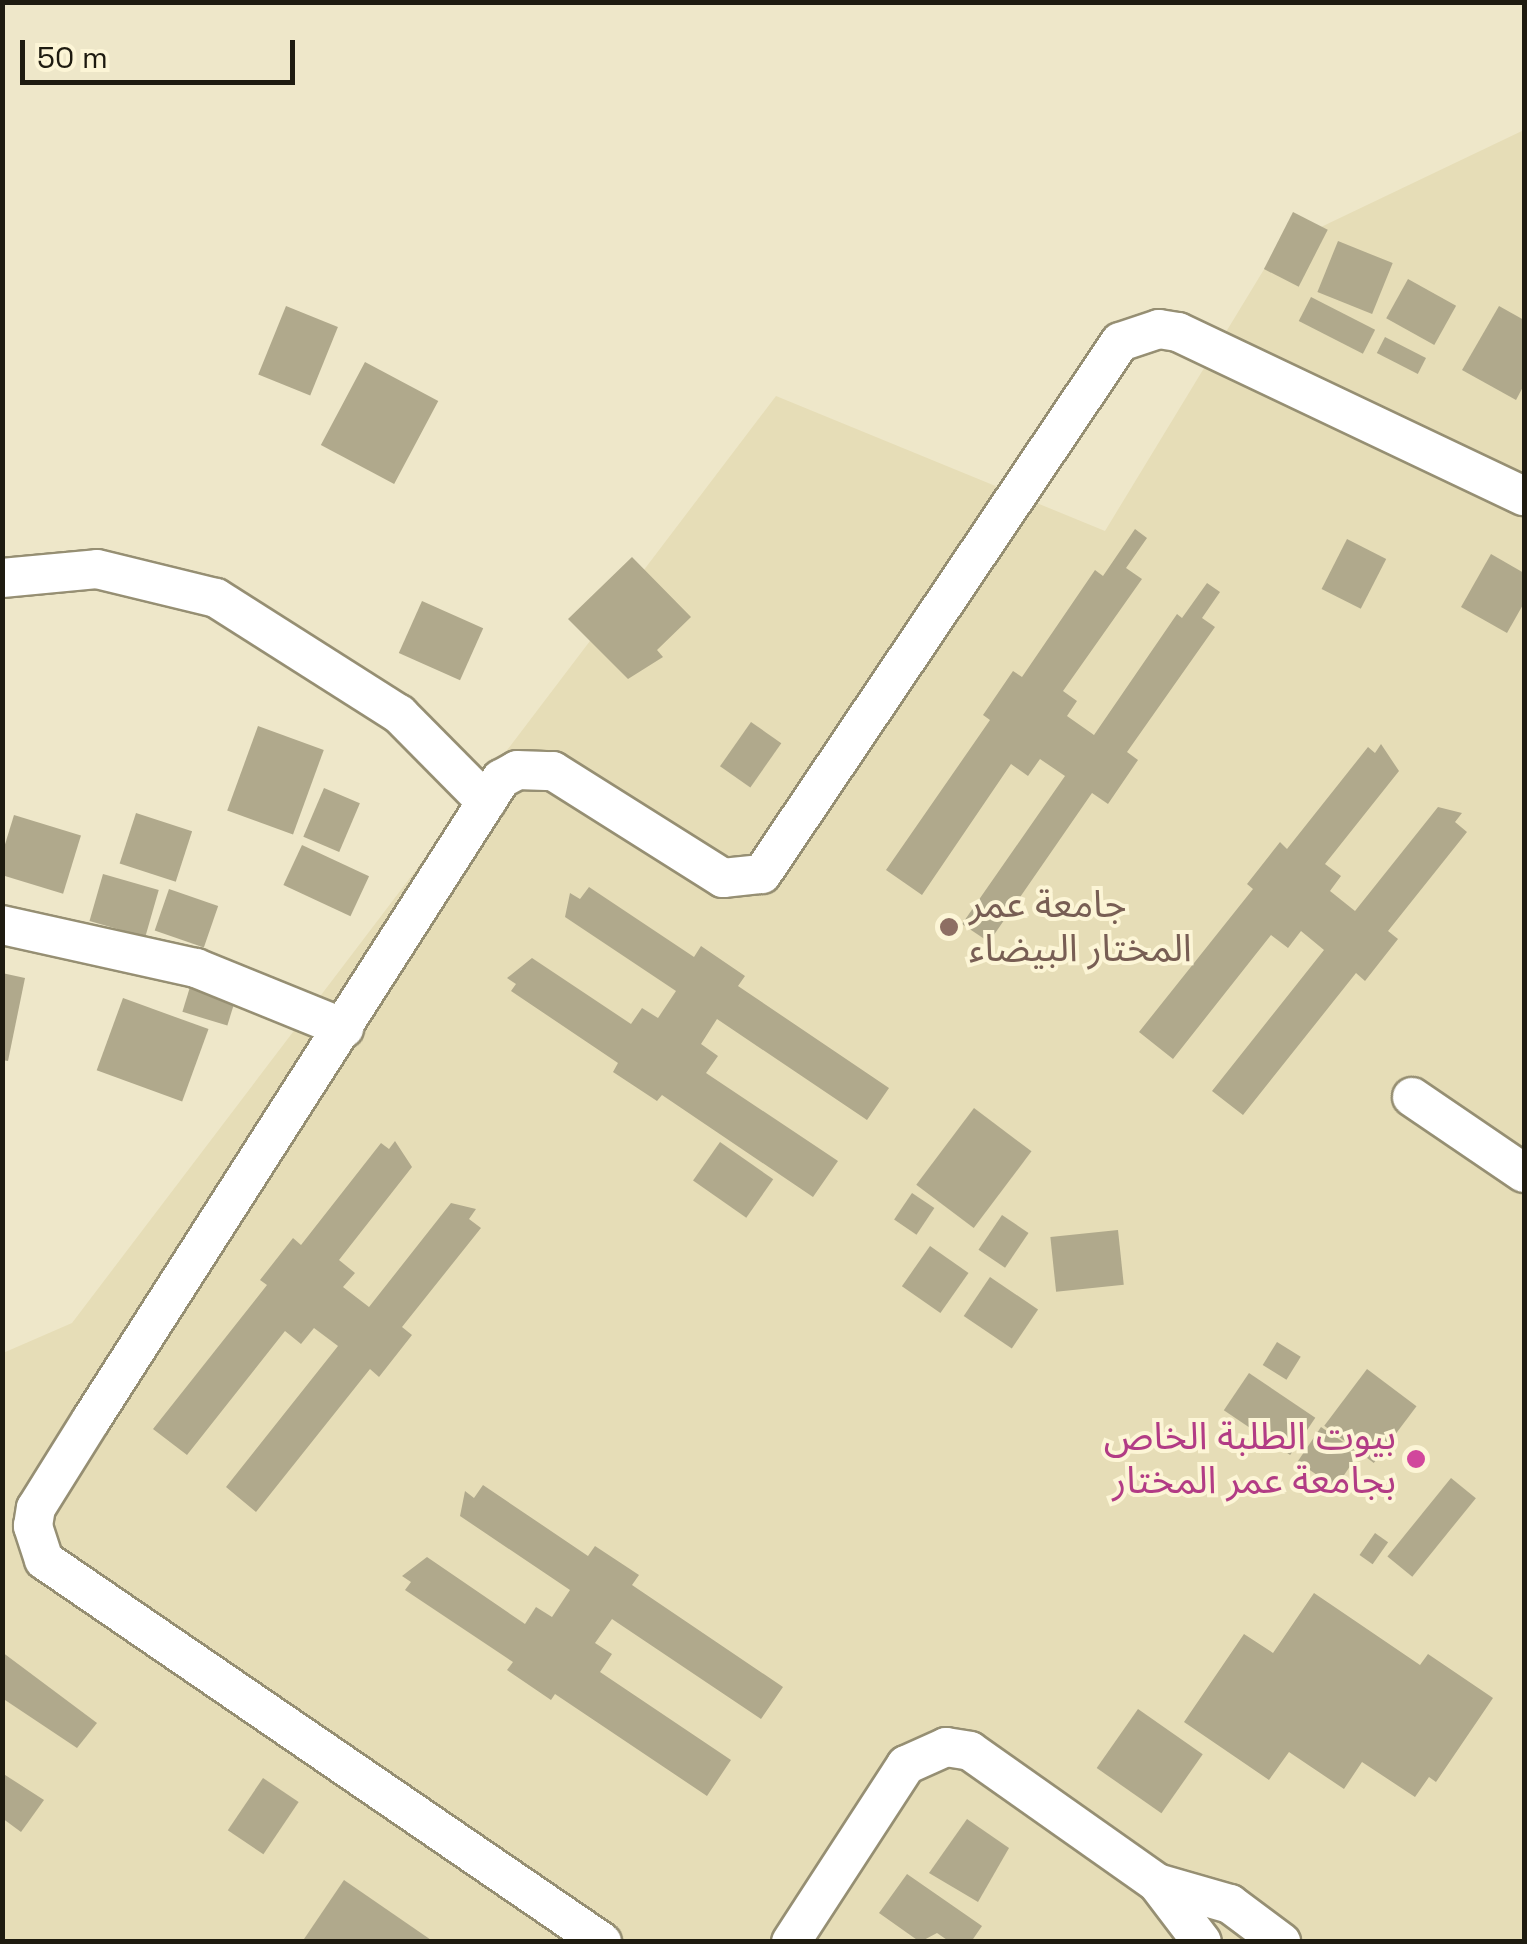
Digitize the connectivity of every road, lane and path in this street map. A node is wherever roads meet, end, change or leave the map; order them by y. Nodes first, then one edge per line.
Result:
1 (1524, 496) edge
2 (2, 578) edge
3 (486, 802) junction
4 (2, 925) edge
5 (344, 1028) junction
6 (1412, 1097) dead end
7 (1524, 1173) edge
8 (18, 1522) edge
9 (1157, 1883) junction
10 (1230, 1904) junction
11 (602, 1942) edge
12 (791, 1942) edge
13 (1202, 1942) edge
14 (1282, 1942) edge

1 - 3 street
2 - 3 street
3 - 5 street
4 - 5 street
5 - 8 street
6 - 7 street
8 - 11 street
9 - 10 street
9 - 12 street
9 - 13 street
10 - 13 street
10 - 14 street

